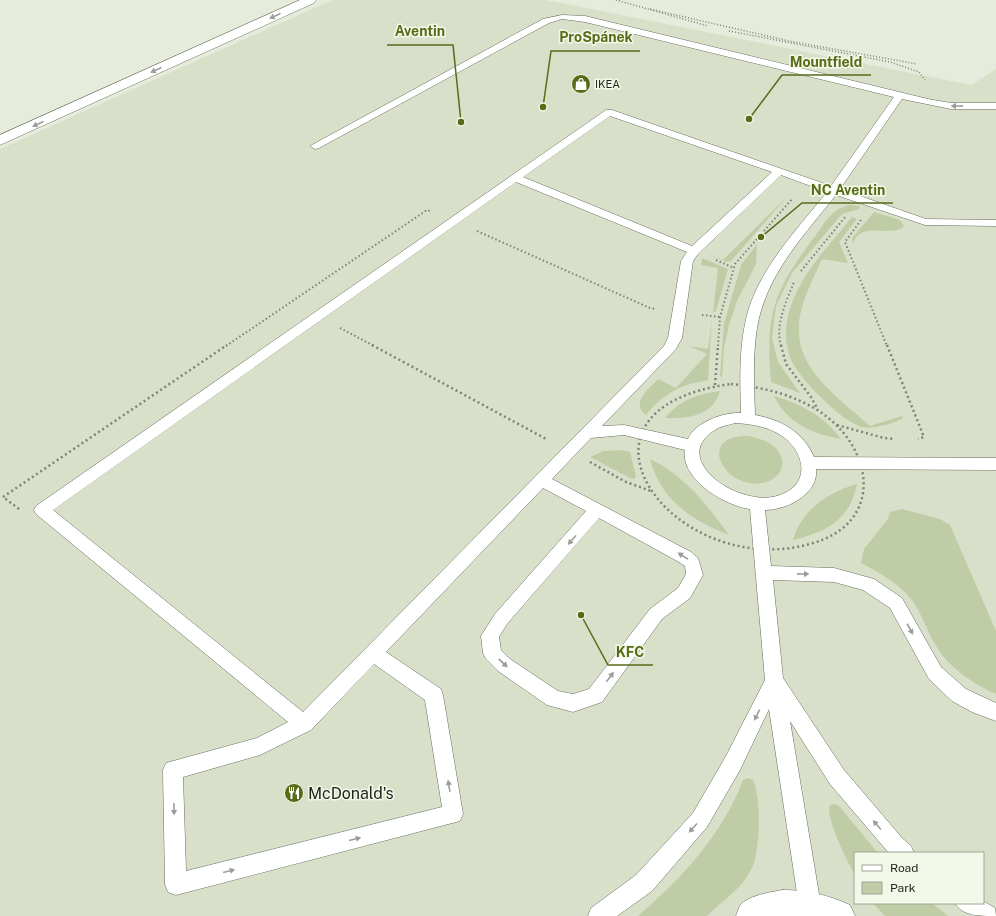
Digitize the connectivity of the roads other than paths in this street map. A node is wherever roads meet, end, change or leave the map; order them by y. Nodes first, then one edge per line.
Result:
1 (310, 0) edge
2 (899, 96) junction
3 (996, 106) edge
4 (0, 141) edge
5 (315, 146) dead end
6 (779, 171) junction
7 (515, 178) junction
8 (834, 190) junction
9 (996, 223) edge
10 (694, 251) junction
11 (748, 418) junction
12 (587, 432) junction
13 (693, 446) junction
14 (810, 463) junction
15 (996, 464) edge
16 (541, 480) junction
17 (757, 504) junction
18 (597, 510) junction
19 (764, 573) junction
20 (373, 653) junction
21 (774, 680) junction
22 (996, 712) edge
23 (304, 724) junction
24 (903, 852) edge
25 (968, 904) edge
26 (810, 906) junction
27 (599, 916) edge
28 (752, 916) edge
29 (839, 916) edge
30 (987, 916) edge

1 -> 4 street
3 -> 2 lane
2 - 5 lane
2 - 8 lane
6 - 7 lane
6 - 8 lane
6 - 10 lane
7 - 10 lane
7 - 23 lane
8 - 9 lane
8 - 11 lane
10 - 12 lane
11 - 13 lane
11 - 14 lane
12 - 13 lane
12 - 16 lane
13 - 17 lane
14 - 15 lane
14 - 17 lane
16 - 18 lane
16 - 20 lane
17 - 19 lane
18 -> 18 lane
19 - 21 lane
19 -> 22 lane
20 - 23 lane
23 -> 20 lane
24 -> 21 lane
21 - 26 lane
21 -> 27 lane
25 - 30 lane
26 - 28 street
26 - 29 street

